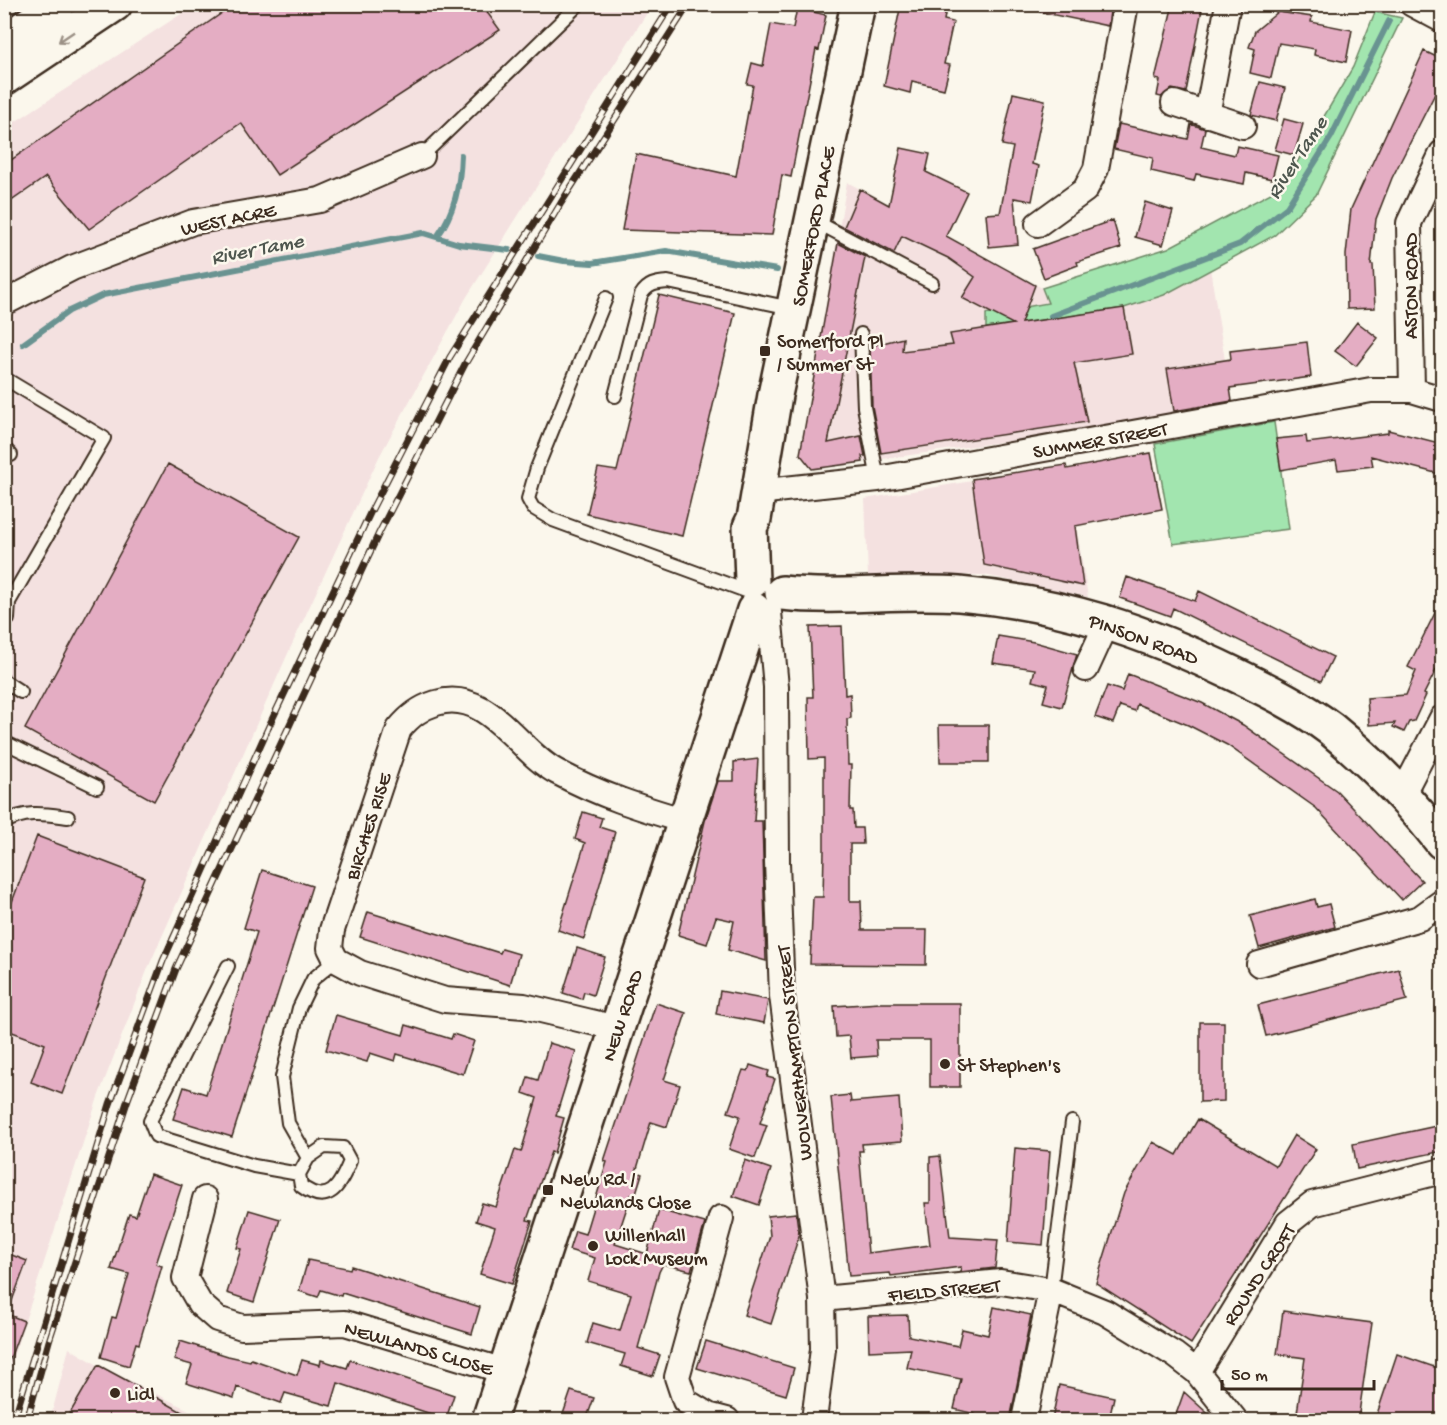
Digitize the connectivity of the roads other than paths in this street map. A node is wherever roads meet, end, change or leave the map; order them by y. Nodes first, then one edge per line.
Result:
1 (58, 4) edge
2 (115, 4) edge
3 (579, 4) edge
4 (858, 4) edge
5 (1126, 4) edge
6 (1228, 4) edge
7 (1412, 4) edge
8 (1443, 20) edge
9 (4, 42) edge
10 (4, 78) edge
11 (1174, 103) dead end
12 (1207, 115) junction
13 (1243, 126) dead end
14 (1443, 153) edge
15 (422, 156) joint
16 (812, 219) junction
17 (1038, 224) dead end
18 (932, 283) dead end
19 (606, 298) dead end
20 (4, 303) edge
21 (795, 309) junction
22 (861, 334) dead end
23 (4, 378) edge
24 (1412, 390) junction
25 (615, 396) dead end
26 (1443, 399) edge
27 (878, 479) junction
28 (755, 505) junction
29 (762, 594) junction
30 (8, 619) dead end
31 (1108, 621) junction
32 (1086, 669) dead end
33 (4, 681) edge
34 (21, 692) dead end
35 (1443, 718) edge
36 (4, 742) edge
37 (97, 787) dead end
38 (1402, 795) junction
39 (68, 817) dead end
40 (685, 821) junction
41 (4, 823) edge
42 (1443, 842) edge
43 (1443, 902) edge
44 (336, 960) junction
45 (1259, 964) dead end
46 (228, 966) dead end
47 (616, 1028) junction
48 (1072, 1122) dead end
49 (308, 1158) junction
50 (1443, 1171) edge
51 (299, 1174) junction
52 (205, 1199) dead end
53 (721, 1218) dead end
54 (1051, 1290) junction
55 (822, 1299) junction
56 (504, 1371) junction
57 (1197, 1372) junction
58 (489, 1420) edge
59 (727, 1420) edge
60 (814, 1420) edge
61 (1024, 1420) edge
62 (1235, 1420) edge

1 - 9 main road
2 -> 10 main road
3 - 15 lane
4 - 16 main road, SOMERFORD PLACE
5 - 17 street
6 - 12 street
7 - 8 street
11 - 12 street
12 - 13 street
14 - 24 street, ASTON ROAD
15 - 20 street, WEST ACRE
16 - 18 lane
16 - 21 main road, SOMERFORD PLACE
19 - 29 lane
21 - 25 lane
21 - 28 main road, SOMERFORD PLACE
22 - 27 lane
23 - 30 lane
24 - 26 street, SUMMER STREET
24 - 27 street, SUMMER STREET
27 - 28 street, SUMMER STREET
28 - 29 main road
29 - 31 main road, PINSON ROAD
29 - 40 main road, NEW ROAD
29 - 55 street, WOLVERHAMPTON STREET
31 - 32 street
31 - 38 main road, PINSON ROAD
33 - 34 lane
35 - 38 street
36 - 37 lane
38 - 42 main road, PINSON ROAD
39 - 41 lane
40 - 44 street, BIRCHES RISE
40 - 47 main road, NEW ROAD
43 - 45 street
44 - 47 street
44 - 49 lane
46 - 51 lane
47 - 56 main road, NEW ROAD
48 - 54 lane
49 - 51 lane
49 - 51 lane
50 - 57 street, ROUND CROFT
52 - 56 street, NEWLANDS CLOSE
53 - 59 street
54 - 55 street, FIELD STREET
54 - 57 street, FIELD STREET
54 - 61 street
55 - 60 street, WOLVERHAMPTON STREET
56 - 58 main road, NEW ROAD
57 - 62 street, FIELD STREET

